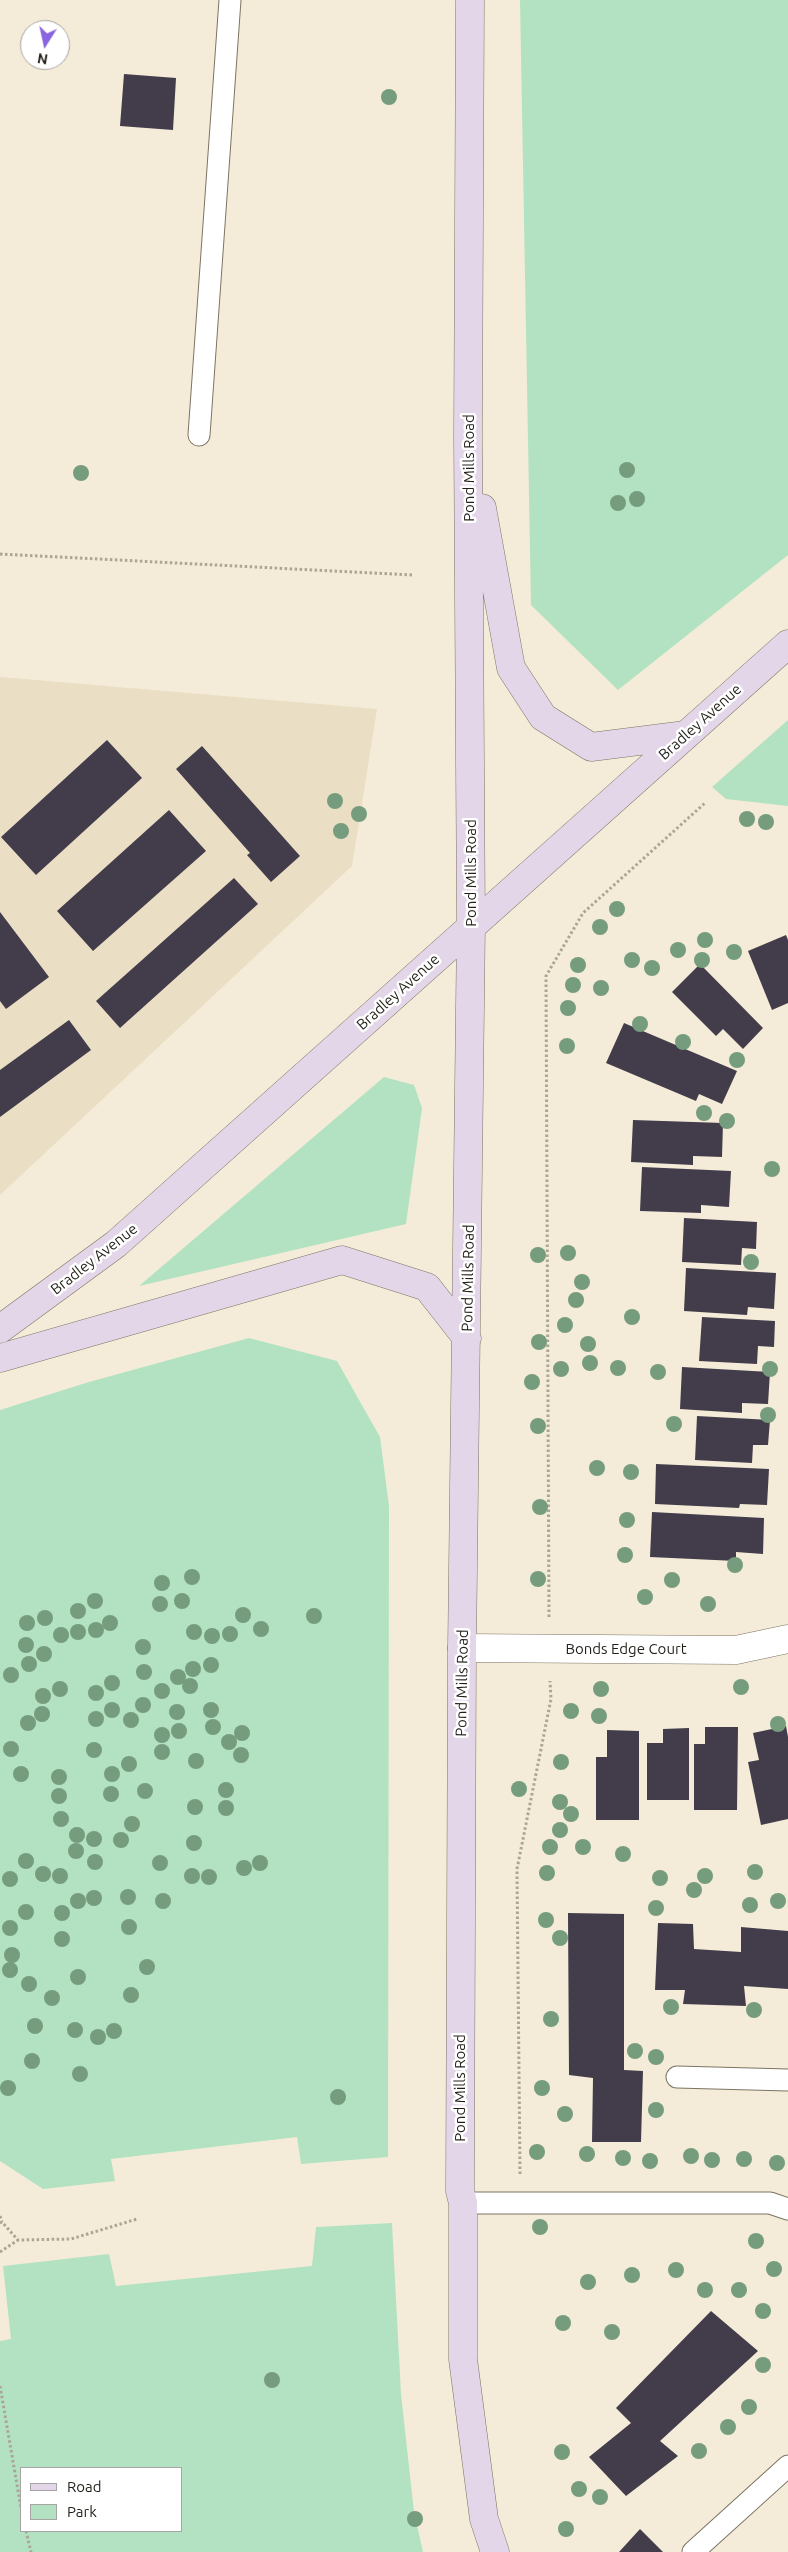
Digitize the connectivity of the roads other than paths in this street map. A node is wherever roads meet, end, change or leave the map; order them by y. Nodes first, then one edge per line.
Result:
1 (230, 0) edge
2 (470, 0) edge
3 (199, 435) dead end
4 (468, 436) junction
5 (788, 644) edge
6 (686, 735) junction
7 (471, 926) junction
8 (0, 1329) edge
9 (467, 1338) junction
10 (0, 1358) edge
11 (788, 1639) edge
12 (462, 1648) junction
13 (677, 2077) dead end
14 (788, 2080) edge
15 (463, 2202) junction
16 (788, 2209) edge
17 (788, 2466) edge
18 (495, 2552) edge
19 (693, 2552) edge

1 - 3 lane
2 - 4 main road, Pond Mills Road
4 - 6 main road
4 - 7 main road, Pond Mills Road
5 - 6 main road, Bradley Avenue
6 - 7 main road, Bradley Avenue
7 - 8 main road, Bradley Avenue
7 - 9 main road, Pond Mills Road
9 - 10 main road
9 - 12 main road, Pond Mills Road
11 - 12 street, Bonds Edge Court
12 - 15 main road, Pond Mills Road
13 - 14 lane
15 - 16 lane
15 - 18 main road, Pond Mills Road
17 - 19 lane

